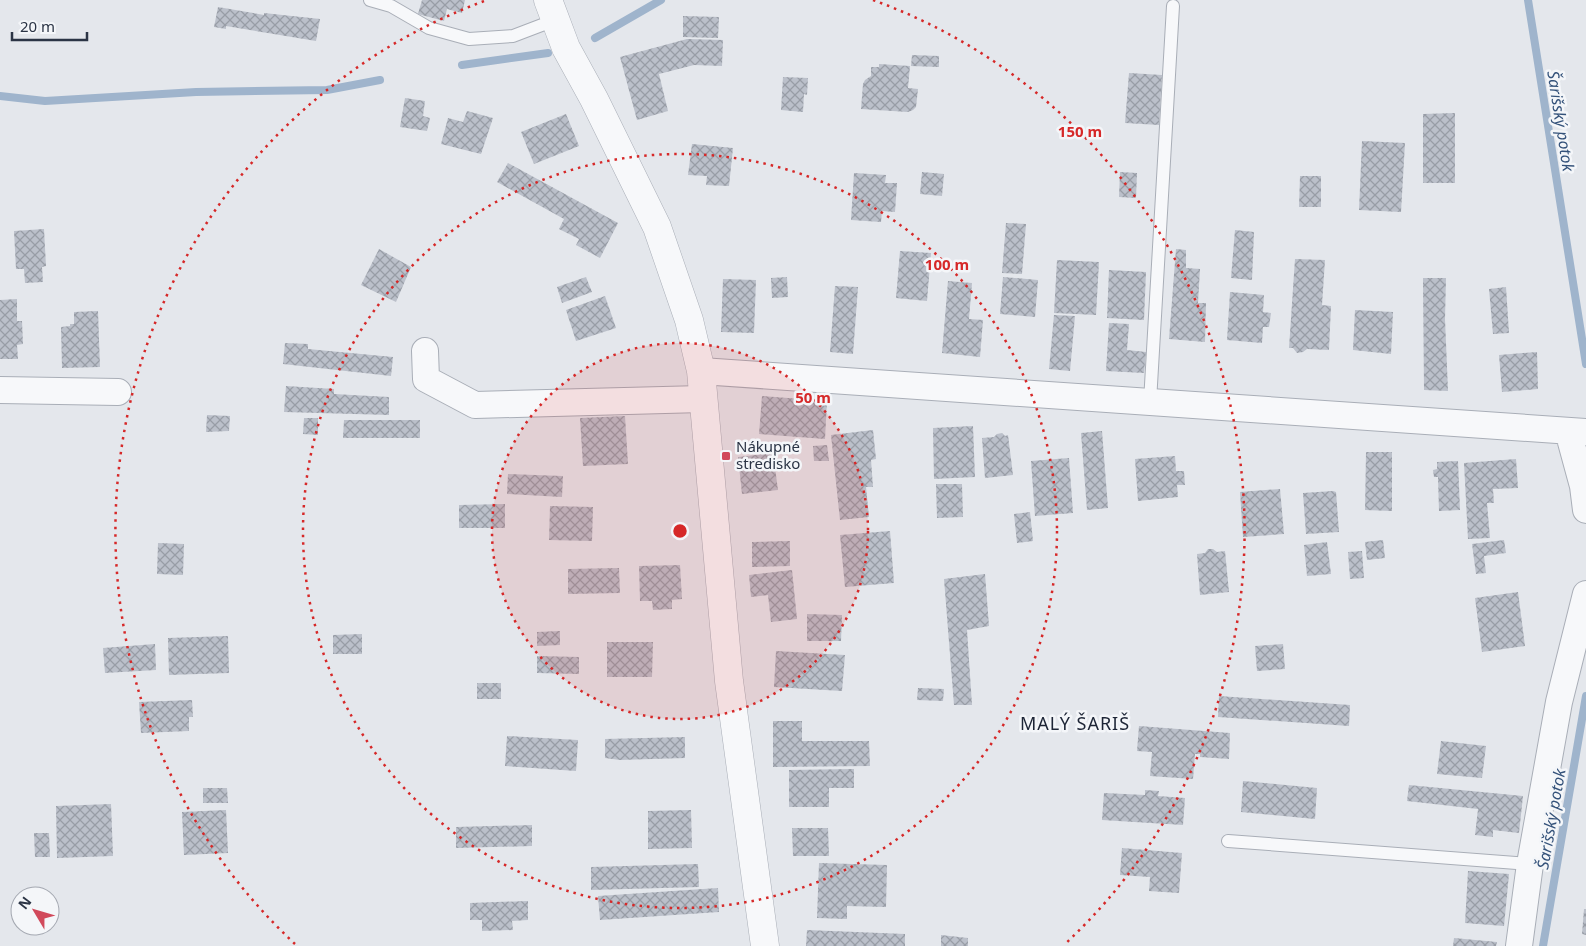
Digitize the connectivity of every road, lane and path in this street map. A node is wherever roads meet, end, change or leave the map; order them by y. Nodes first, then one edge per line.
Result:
1 (370, 0) edge
2 (1172, 6) dead end
3 (551, 10) edge
4 (425, 351) dead end
5 (701, 372) junction
6 (0, 390) edge
7 (118, 392) dead end
8 (702, 399) junction
9 (1150, 402) junction
10 (1580, 432) edge
11 (1586, 510) edge
12 (1586, 594) edge
13 (1228, 841) dead end
14 (1530, 864) junction
15 (765, 946) edge
16 (1519, 946) edge

1 - 3 lane
2 - 9 lane
3 - 5 street
4 - 8 street
5 - 8 street
5 - 9 street
6 - 7 street
8 - 15 street
9 - 10 street
10 - 11 street
12 - 14 street
13 - 14 lane
14 - 16 street

